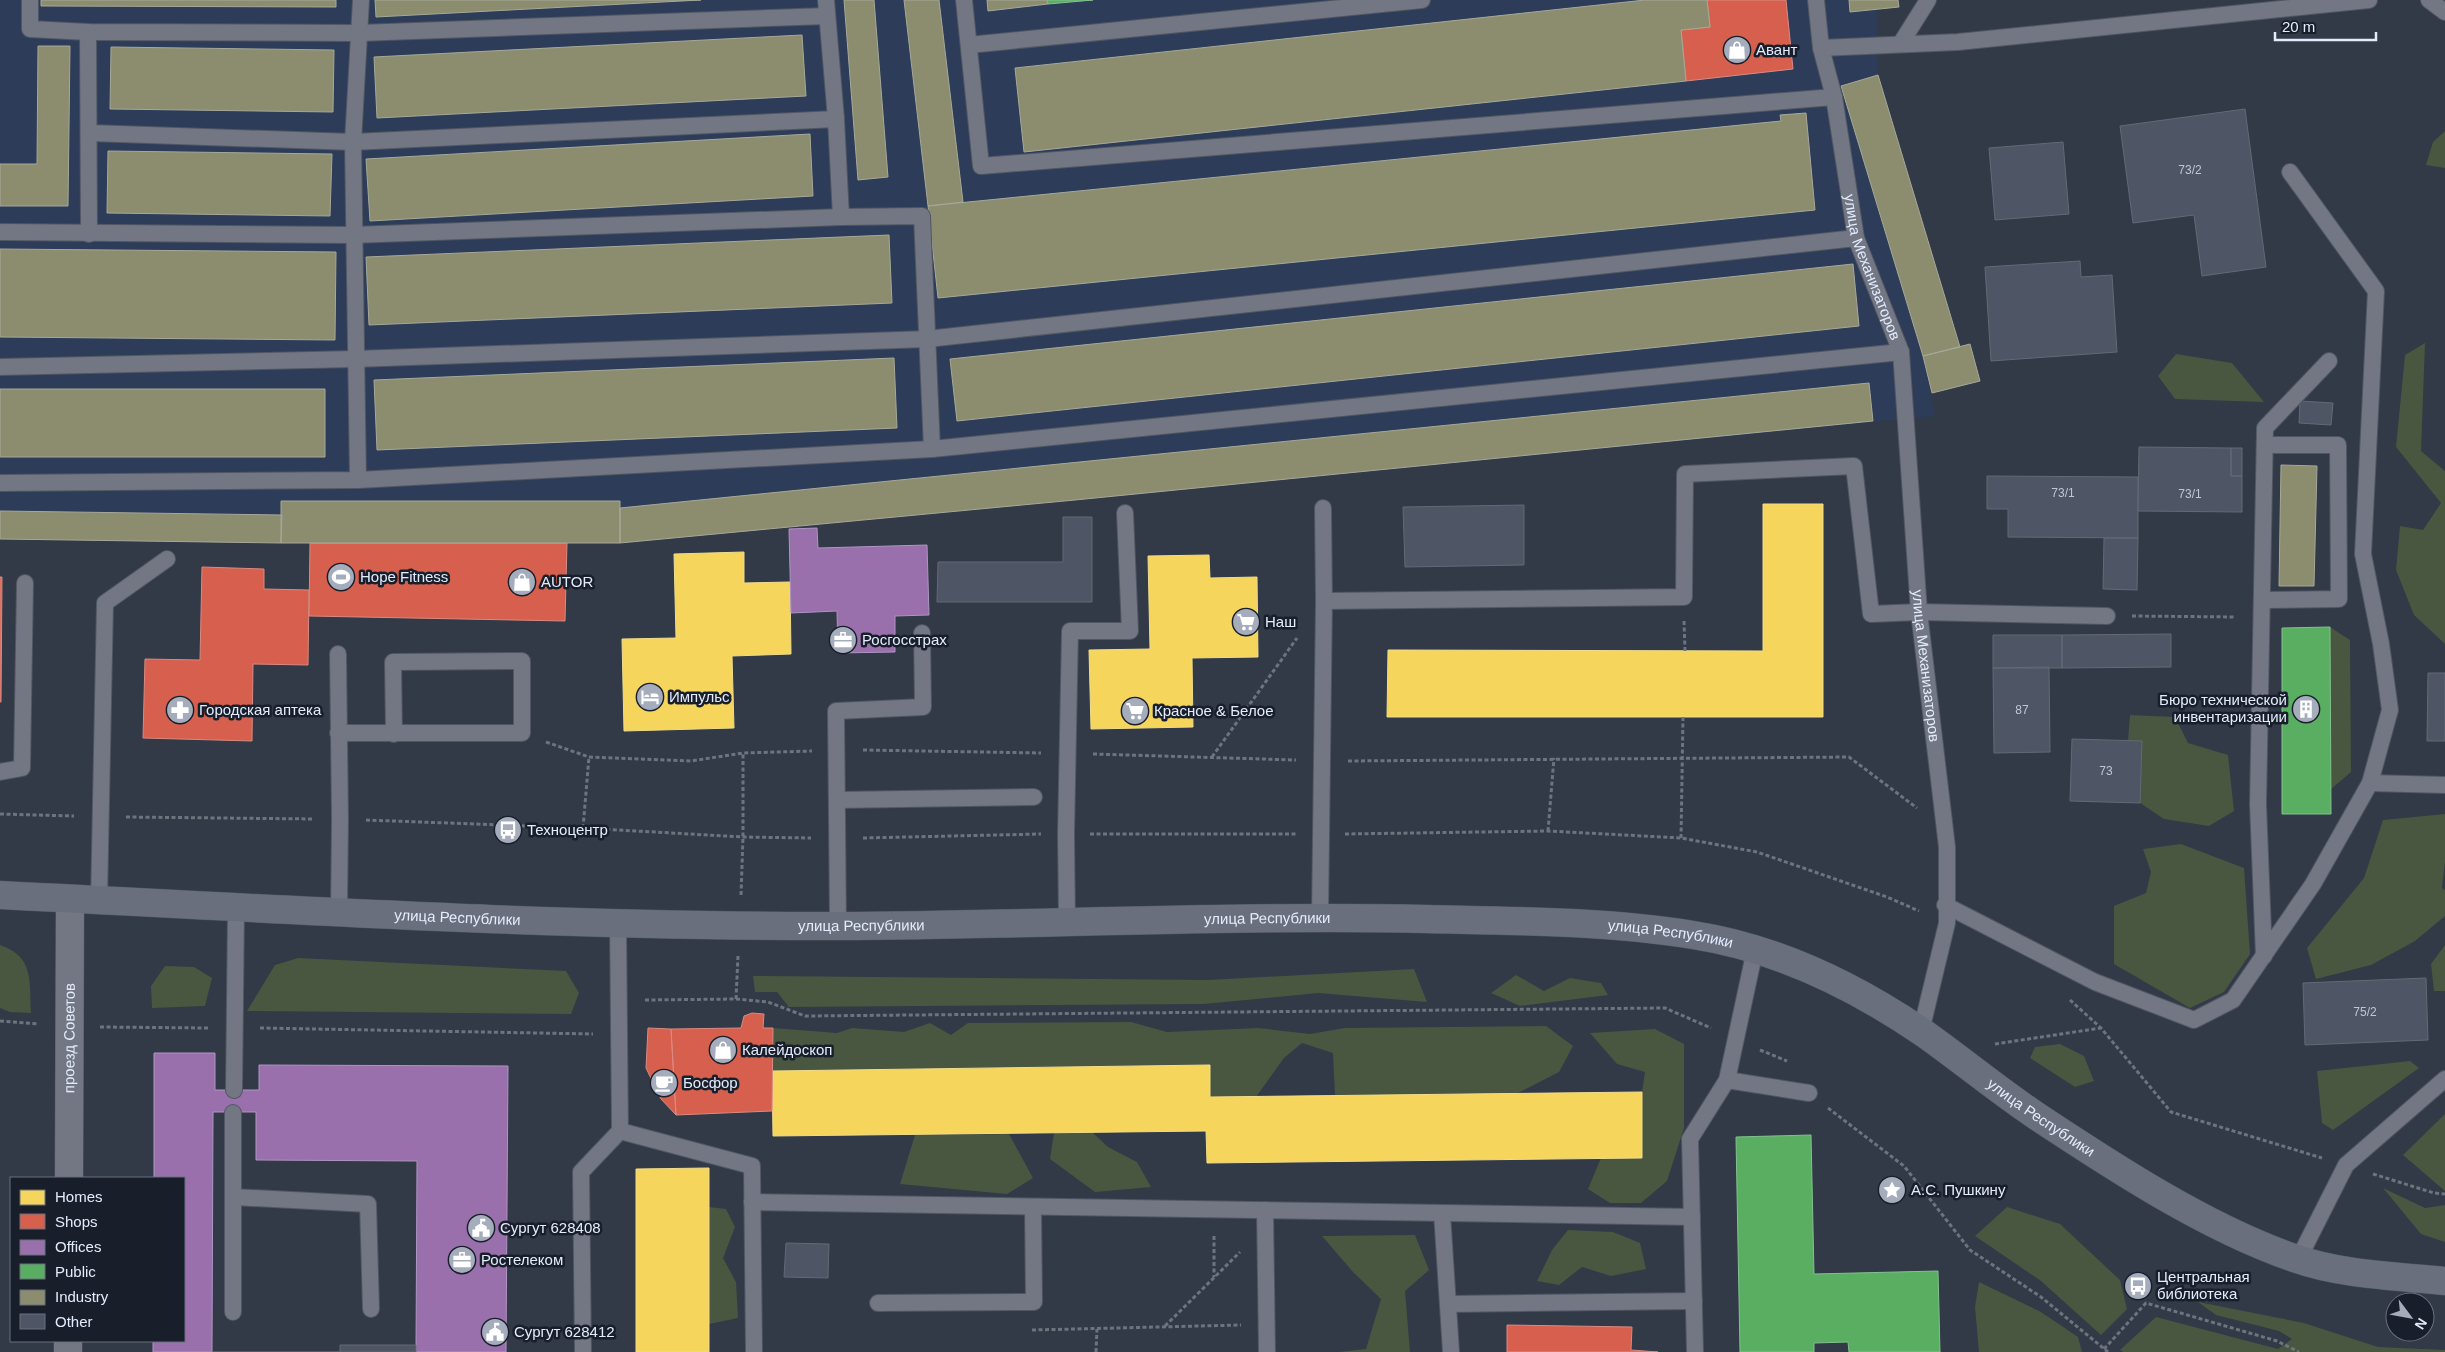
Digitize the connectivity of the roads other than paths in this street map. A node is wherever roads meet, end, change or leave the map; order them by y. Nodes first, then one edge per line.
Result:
1 (30, 0) edge
2 (361, 0) edge
3 (826, 0) edge
4 (964, 0) edge
5 (1422, 0) edge
6 (1816, 0) edge
7 (1928, 0) edge
8 (2369, 0) edge
9 (2429, 0) edge
10 (2445, 12) edge
11 (827, 16) junction
12 (88, 32) junction
13 (360, 33) junction
14 (1901, 43) junction
15 (969, 45) junction
16 (1821, 48) junction
17 (1834, 98) junction
18 (836, 118) junction
19 (90, 133) junction
20 (353, 142) junction
21 (2290, 172) dead end
22 (841, 217) junction
23 (0, 232) edge
24 (88, 234) junction
25 (353, 235) junction
26 (1856, 238) junction
27 (927, 339) junction
28 (1901, 352) junction
29 (356, 359) junction
30 (2329, 361) dead end
31 (0, 366) edge
32 (2265, 445) junction
33 (932, 449) junction
34 (358, 480) junction
35 (0, 483) edge
36 (1323, 508) dead end
37 (1125, 513) dead end
38 (168, 559) dead end
39 (24, 584) dead end
40 (2262, 600) junction
41 (1324, 601) junction
42 (1919, 612) junction
43 (2106, 616) road end
44 (922, 634) dead end
45 (338, 654) dead end
46 (338, 733) junction
47 (394, 734) junction
48 (0, 772) edge
49 (2370, 783) junction
50 (2445, 785) edge
51 (1034, 797) dead end
52 (837, 800) junction
53 (0, 895) edge
54 (70, 899) junction
55 (99, 901) junction
56 (1946, 905) junction
57 (236, 909) junction
58 (339, 912) junction
59 (1320, 917) junction
60 (1067, 922) junction
61 (618, 923) junction
62 (838, 926) junction
63 (1755, 950) junction
64 (2264, 956) junction
65 (1921, 1031) junction
66 (2445, 1079) edge
67 (1726, 1080) junction
68 (234, 1090) dead end
69 (1809, 1093) road end
70 (233, 1113) dead end
71 (620, 1131) junction
72 (69, 1177) edge
73 (233, 1197) junction
74 (752, 1202) junction
75 (1033, 1207) junction
76 (1265, 1210) junction
77 (1442, 1213) junction
78 (1692, 1217) junction
79 (2298, 1260) junction
80 (2445, 1281) edge
81 (1694, 1301) junction
82 (878, 1303) dead end
83 (1448, 1304) junction
84 (371, 1310) dead end
85 (232, 1312) dead end
86 (583, 1352) edge
87 (754, 1352) edge
88 (1267, 1352) edge
89 (1451, 1352) edge
90 (1695, 1352) edge

1 - 12 lane
2 - 13 lane
3 - 11 lane
4 - 15 lane
5 - 15 lane
6 - 16 lane, улица Механизаторов
7 - 14 lane
8 - 14 lane
9 - 10 lane
11 - 13 lane
11 - 18 lane
12 - 13 lane
12 - 19 lane
13 - 20 lane
14 - 16 lane
15 - 17 lane
16 - 17 lane, улица Механизаторов
17 - 26 lane, улица Механизаторов
18 - 20 lane
18 - 22 lane
19 - 20 lane
19 - 24 lane
20 - 25 lane
21 - 49 lane
22 - 25 lane
22 - 27 lane
23 - 24 lane
24 - 25 lane
25 - 29 lane
26 - 27 lane
26 - 28 lane, улица Механизаторов
27 - 29 lane
27 - 33 lane
28 - 33 lane
28 - 42 lane, улица Механизаторов
29 - 31 lane
29 - 34 lane
30 - 32 lane
32 - 40 lane
32 - 40 lane
33 - 34 lane
34 - 35 lane
36 - 41 lane
37 - 60 lane
38 - 55 lane
39 - 48 lane
40 - 64 lane
41 - 42 lane
41 - 59 lane
42 - 43 lane
42 - 56 lane, улица Механизаторов
44 - 52 lane
45 - 46 lane
46 - 47 lane
46 - 58 lane
47 - 47 lane
49 - 50 lane
49 - 64 lane
51 - 52 lane
52 - 62 lane
53 - 54 main road, улица Республики
54 - 55 main road, улица Республики
54 - 72 street, проезд Советов
55 - 57 main road, улица Республики
56 - 64 lane
56 - 65 lane, улица Механизаторов
57 - 58 main road, улица Республики
57 - 68 lane
58 - 61 main road, улица Республики
59 - 60 main road, улица Республики
59 - 63 main road, улица Республики
60 - 62 main road, улица Республики
61 - 62 main road, улица Республики
61 - 71 lane
63 - 65 main road, улица Республики
63 - 67 lane
65 - 79 main road, улица Республики
66 - 79 lane
67 - 69 lane
67 - 78 lane
70 - 73 lane
71 - 74 lane
71 - 86 lane
73 - 84 lane
73 - 85 lane
74 - 75 lane
74 - 87 lane
75 - 76 lane
75 - 82 lane
76 - 77 lane
76 - 88 lane
77 - 78 lane
77 - 83 lane
78 - 81 lane
79 - 80 main road, улица Республики
81 - 83 lane
81 - 90 lane
83 - 89 lane

